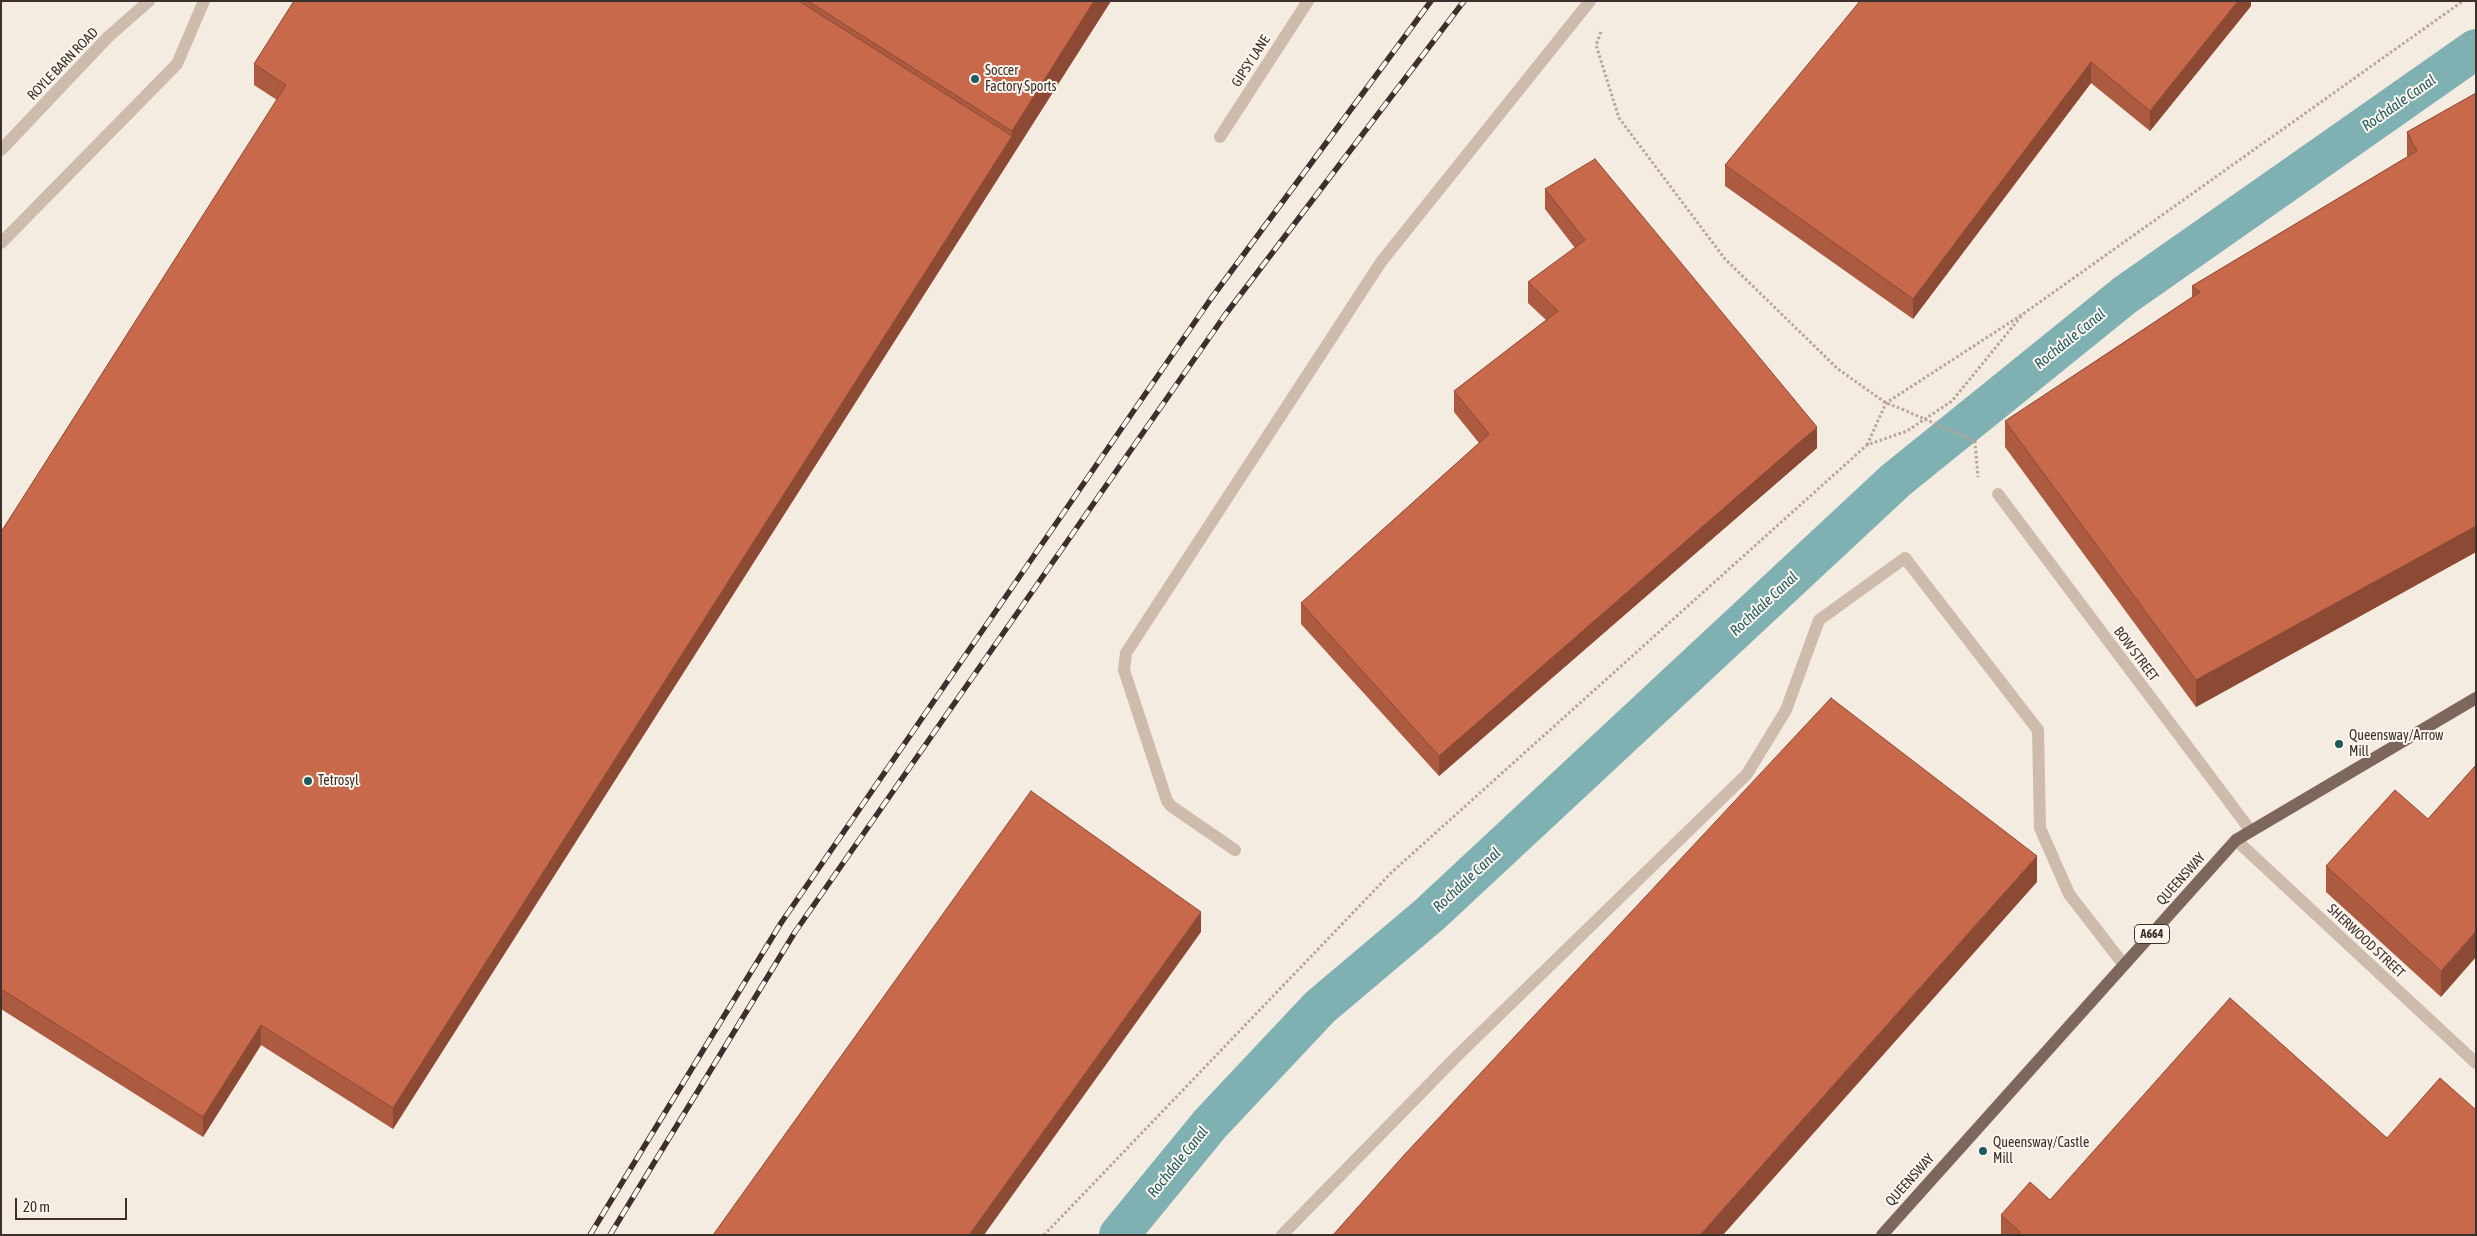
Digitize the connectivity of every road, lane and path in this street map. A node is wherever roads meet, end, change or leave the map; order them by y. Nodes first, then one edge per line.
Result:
1 (149, 1) edge
2 (204, 1) edge
3 (1308, 1) edge
4 (1590, 1) edge
5 (2463, 1) edge
6 (1603, 28) dead end
7 (1220, 137) dead end
8 (1, 150) edge
9 (1, 243) edge
10 (2023, 314) junction
11 (1886, 403) junction
12 (1867, 445) junction
13 (1998, 494) joint
14 (2476, 698) edge
15 (2251, 831) junction
16 (2236, 840) junction
17 (1235, 850) dead end
18 (2124, 965) junction
19 (2476, 1063) edge
20 (1044, 1235) edge
21 (1282, 1235) edge
22 (1882, 1235) edge

1 - 8 street, ROYLE BARN ROAD
2 - 9 street
3 - 7 street, GIPSY LANE
4 - 17 street
5 - 10 path
6 - 11 path
10 - 11 path
10 - 12 path
11 - 12 path
11 - 13 path, bridge
12 - 20 path
13 - 15 street, BOW STREET
14 - 15 main road, QUEENSWAY / A664
15 - 16 main road, QUEENSWAY / A664
16 - 18 main road, QUEENSWAY / A664
16 - 19 street, SHERWOOD STREET
18 - 21 street
18 - 22 main road, QUEENSWAY / A664

